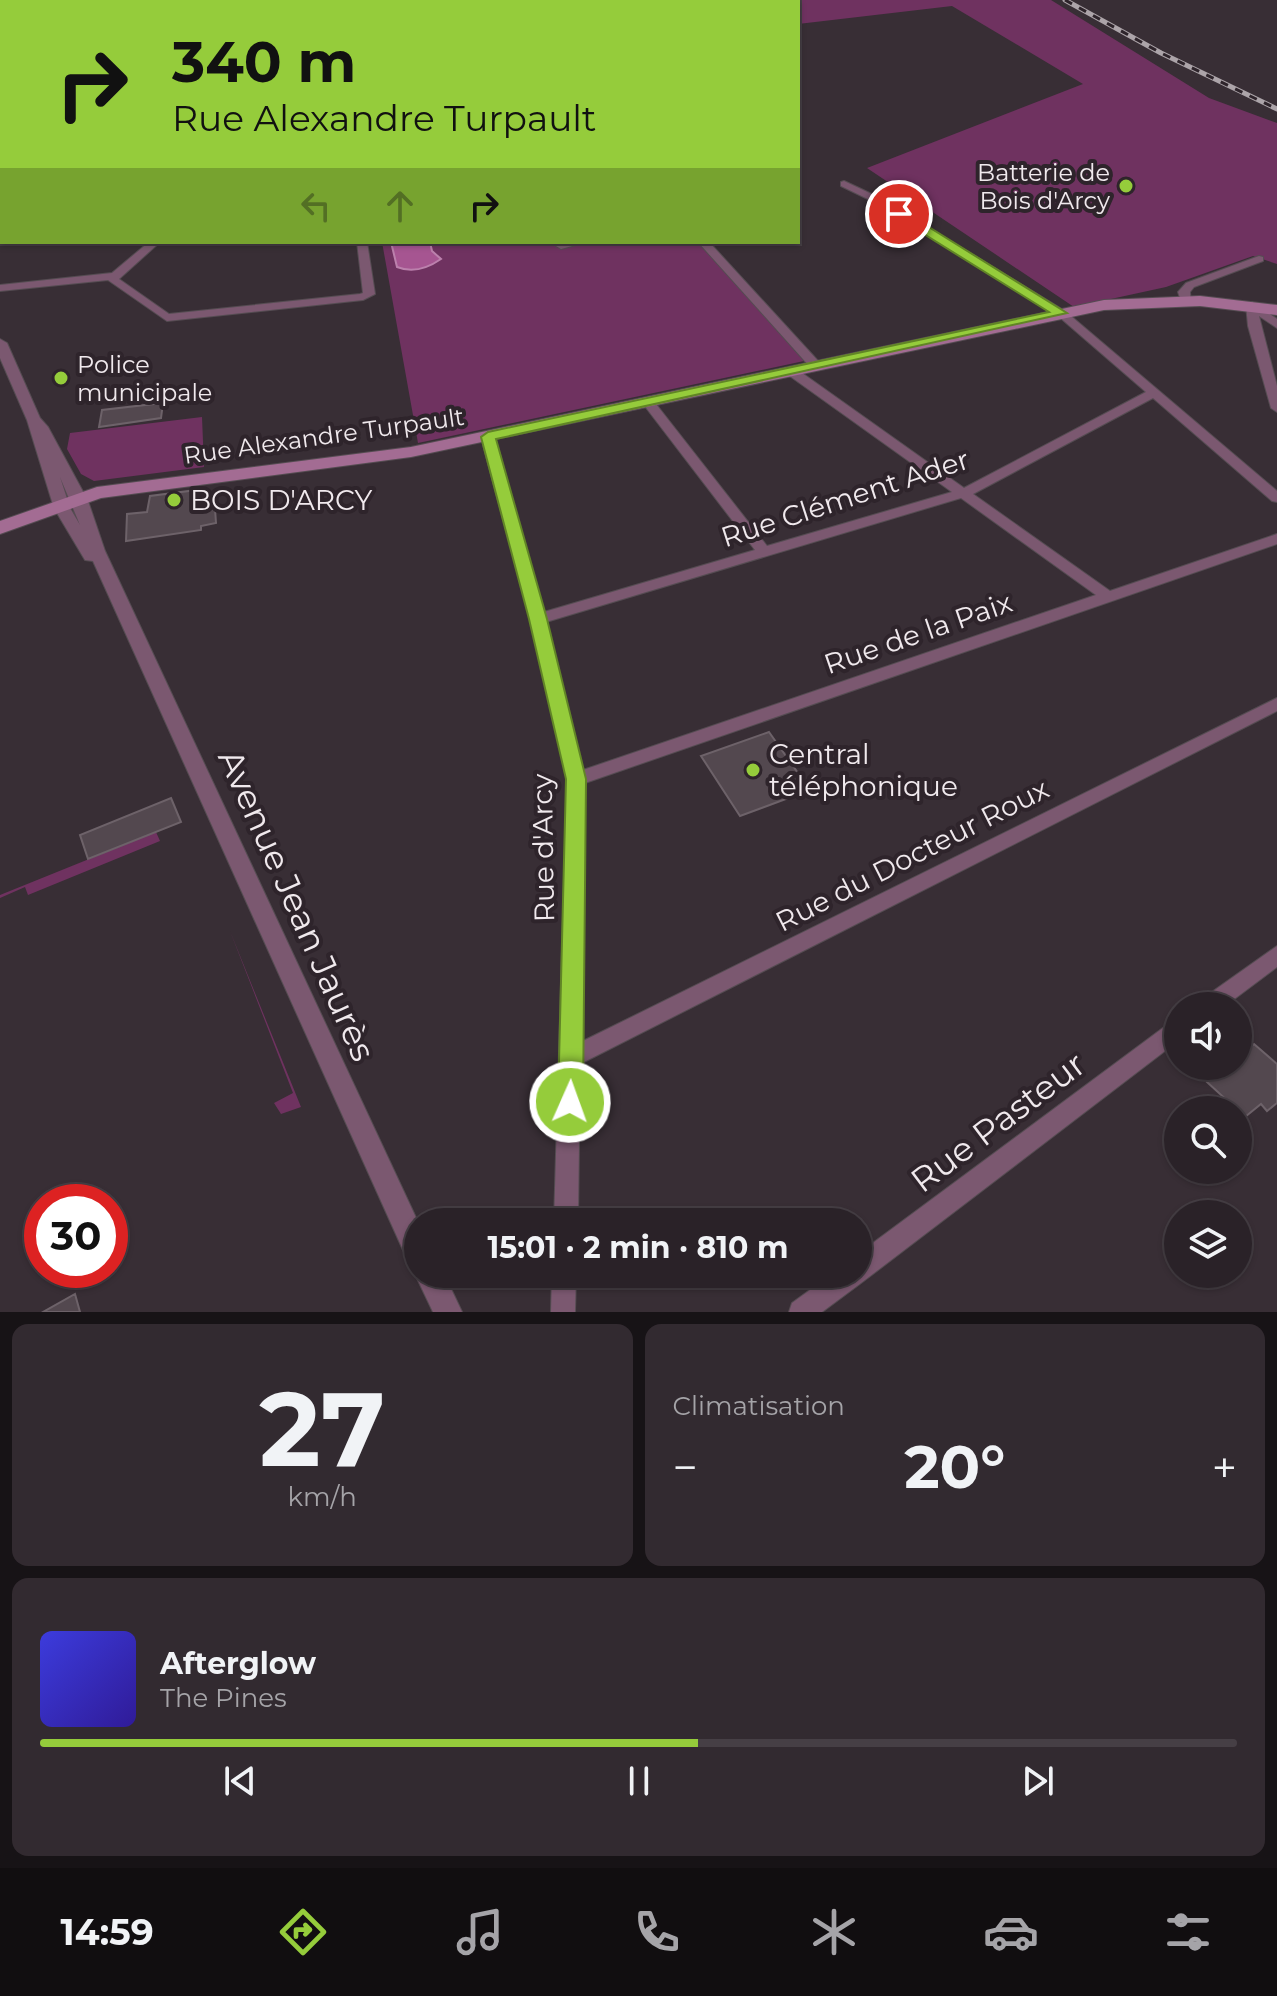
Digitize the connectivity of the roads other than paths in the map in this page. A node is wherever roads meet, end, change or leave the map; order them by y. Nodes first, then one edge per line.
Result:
1 (844, 184) dead end
2 (153, 244) edge
3 (362, 244) edge
4 (572, 244) edge
5 (705, 244) edge
6 (561, 246) dead end
7 (1259, 259) dead end
8 (115, 276) junction
9 (0, 288) edge
10 (1187, 301) junction
11 (1252, 305) junction
12 (1277, 310) edge
13 (1061, 313) junction
14 (1277, 325) edge
15 (0, 343) edge
16 (815, 365) junction
17 (791, 371) junction
18 (1154, 393) junction
19 (648, 402) junction
20 (1277, 408) edge
21 (488, 437) junction
22 (964, 493) junction
23 (1277, 498) edge
24 (71, 504) junction
25 (0, 528) edge
26 (1277, 539) edge
27 (764, 552) junction
28 (1106, 595) junction
29 (538, 619) junction
30 (1277, 704) edge
31 (576, 779) junction
32 (1277, 955) edge
33 (1228, 992) edge
34 (1164, 1040) edge
35 (572, 1057) junction
36 (567, 1208) edge
37 (404, 1222) edge
38 (872, 1258) edge
39 (436, 1288) edge
40 (564, 1288) edge
41 (833, 1288) edge
42 (448, 1312) edge
43 (563, 1312) edge
44 (801, 1312) edge

1 - 13 street
2 - 8 street
3 - 8 street
4 - 6 street
5 - 16 street
7 - 10 street
8 - 9 street
10 - 11 main road, Rue Alexandre Turpault
10 - 13 main road, Rue Alexandre Turpault
11 - 12 main road, Rue Alexandre Turpault
11 - 14 street
11 - 20 street
13 - 16 main road, Rue Alexandre Turpault
13 - 18 street
15 - 24 street, Avenue Jean Jaurès
16 - 17 main road, Rue Alexandre Turpault
17 - 19 main road, Rue Alexandre Turpault
17 - 22 street
18 - 22 street, Rue Clément Ader
18 - 23 street
19 - 21 main road, Rue Alexandre Turpault
19 - 27 street
21 - 24 main road, Rue Alexandre Turpault
21 - 29 street, Rue d'Arcy
22 - 27 street, Rue Clément Ader
22 - 28 street
24 - 25 main road, Rue Alexandre Turpault
24 - 37 street, Avenue Jean Jaurès
26 - 28 street, Rue de la Paix
27 - 29 street, Rue Clément Ader
28 - 31 street, Rue de la Paix
29 - 31 street, Rue d'Arcy
30 - 35 street, Rue du Docteur Roux
31 - 35 street, Rue d'Arcy
32 - 33 street
34 - 38 street, Rue Pasteur
35 - 36 street, Rue d'Arcy
39 - 42 street
40 - 43 street
41 - 44 street

